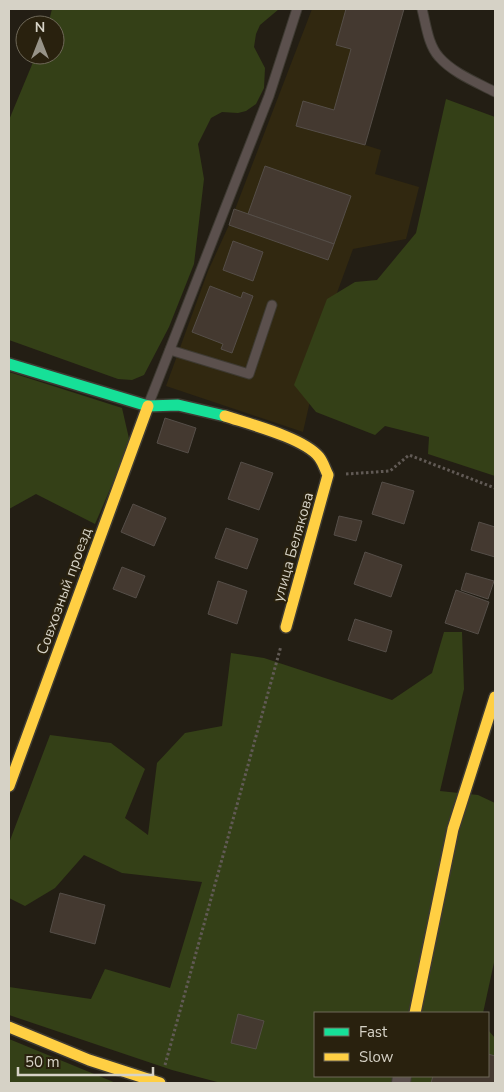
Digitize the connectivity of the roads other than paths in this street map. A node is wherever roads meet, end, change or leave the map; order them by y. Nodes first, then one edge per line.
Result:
1 (297, 9) edge
2 (422, 9) edge
3 (495, 92) edge
4 (272, 305) dead end
5 (170, 350) junction
6 (9, 364) edge
7 (148, 406) junction
8 (286, 627) road end
9 (495, 697) edge
10 (9, 786) edge
11 (415, 1012) edge
12 (9, 1027) edge
13 (160, 1083) edge

1 - 5 lane
2 - 3 lane
4 - 5 lane
5 - 7 lane
6 - 7 main road
7 - 8 main road, улица Белякова
7 - 10 main road, Совхозный проезд
9 - 11 main road
12 - 13 main road

